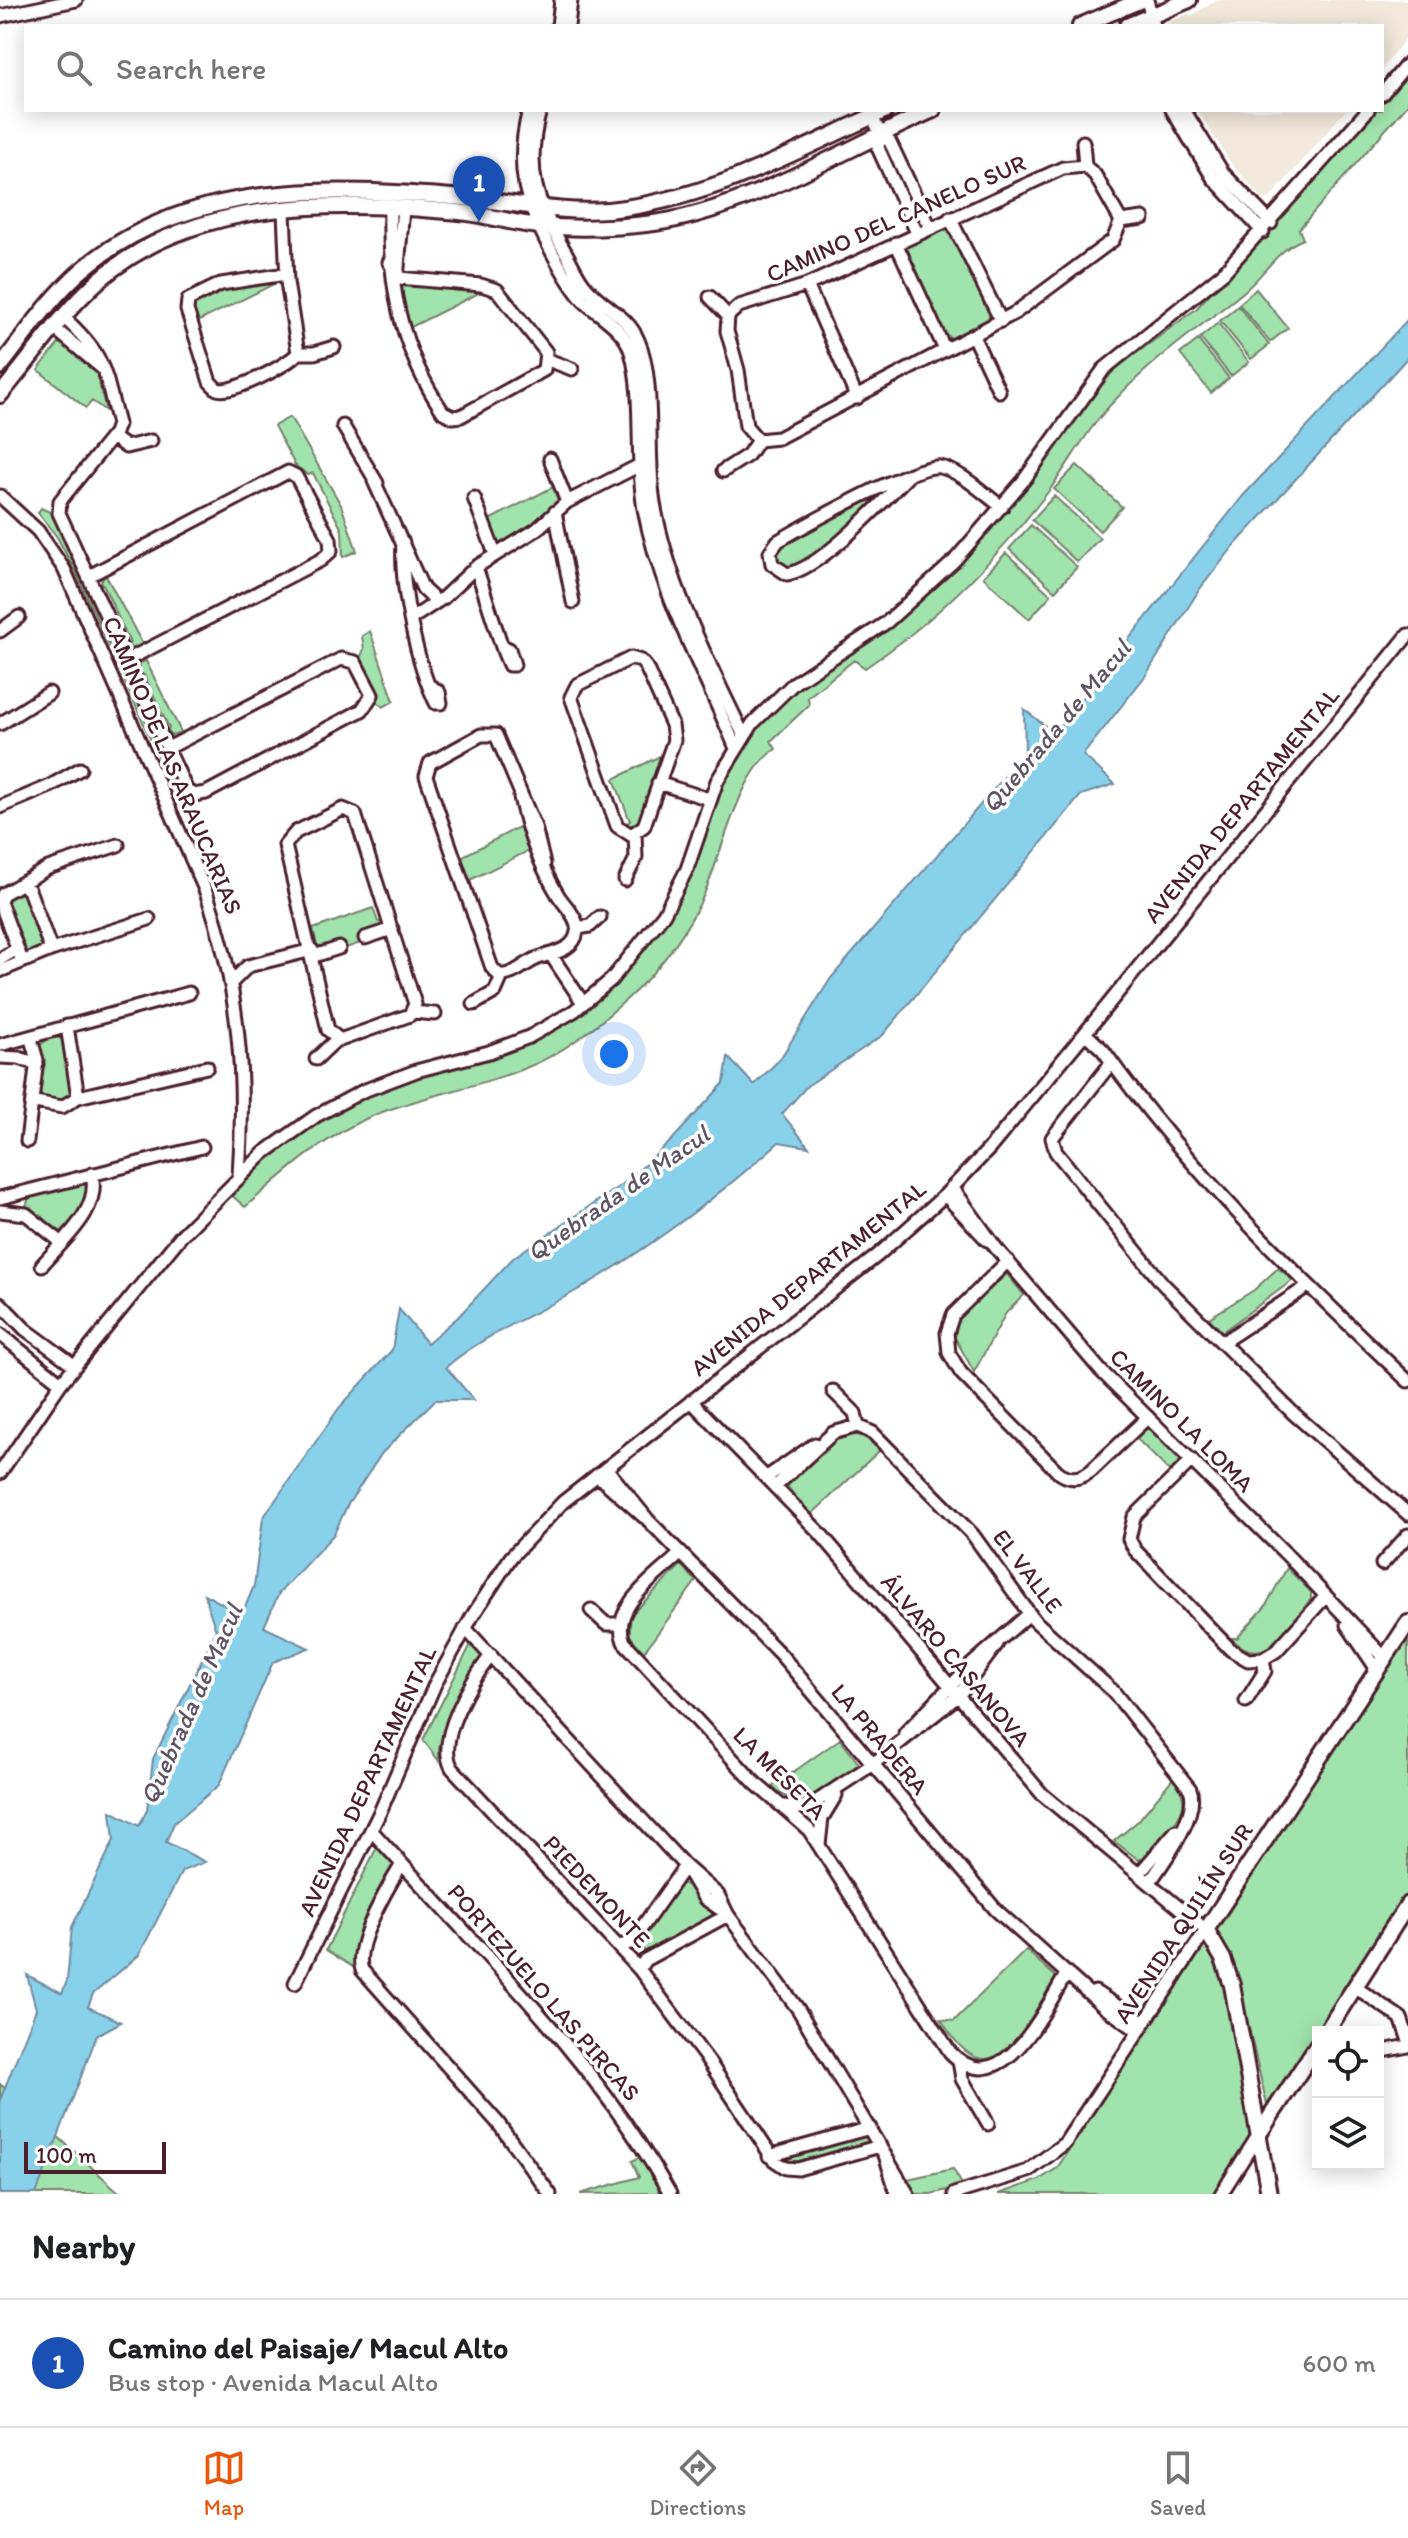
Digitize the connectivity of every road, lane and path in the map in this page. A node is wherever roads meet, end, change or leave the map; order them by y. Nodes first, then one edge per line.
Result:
1 (76, 0) edge
2 (561, 0) edge
3 (571, 0) edge
4 (1189, 0) edge
5 (1140, 1) edge
6 (0, 16) edge
7 (1143, 23) edge
8 (558, 24) edge
9 (568, 24) edge
10 (1085, 24) edge
11 (1408, 63) edge
12 (1384, 92) edge
13 (529, 112) edge
14 (540, 112) edge
15 (881, 112) edge
16 (928, 112) edge
17 (1173, 112) edge
18 (1185, 112) edge
19 (1366, 112) edge
20 (872, 116) junction
21 (880, 133) junction
22 (1083, 142) dead end
23 (1085, 166) junction
24 (397, 208) junction
25 (535, 208) junction
26 (284, 211) junction
27 (950, 218) junction
28 (1143, 218) dead end
29 (1121, 221) junction
30 (544, 226) junction
31 (930, 227) junction
32 (1267, 227) junction
33 (917, 233) junction
34 (896, 243) junction
35 (389, 262) junction
36 (286, 274) junction
37 (398, 278) junction
38 (807, 285) junction
39 (393, 296) junction
40 (710, 297) dead end
41 (728, 316) junction
42 (1001, 321) junction
43 (58, 323) junction
44 (973, 336) junction
45 (87, 338) junction
46 (77, 347) junction
47 (334, 347) dead end
48 (945, 350) junction
49 (298, 353) junction
50 (548, 360) junction
51 (0, 367) edge
52 (103, 369) junction
53 (572, 369) dead end
54 (999, 391) dead end
55 (0, 395) edge
56 (857, 398) junction
57 (343, 426) dead end
58 (112, 437) junction
59 (758, 440) junction
60 (151, 441) dead end
61 (550, 459) dead end
62 (638, 466) junction
63 (723, 471) dead end
64 (910, 474) junction
65 (609, 482) junction
66 (640, 488) junction
67 (0, 496) edge
68 (474, 498) dead end
69 (567, 502) junction
70 (1002, 507) junction
71 (555, 512) junction
72 (403, 542) junction
73 (495, 554) junction
74 (476, 567) junction
75 (89, 576) junction
76 (437, 602) junction
77 (573, 602) dead end
78 (19, 617) dead end
79 (411, 619) junction
80 (0, 631) edge
81 (1408, 635) edge
82 (504, 647) dead end
83 (129, 659) junction
84 (432, 687) dead end
85 (49, 693) dead end
86 (0, 724) edge
87 (743, 734) junction
88 (735, 746) junction
89 (168, 748) junction
90 (80, 769) dead end
91 (658, 783) junction
92 (709, 799) junction
93 (0, 807) edge
94 (635, 834) junction
95 (118, 845) dead end
96 (625, 880) dead end
97 (23, 885) junction
98 (600, 917) dead end
99 (149, 919) dead end
100 (578, 928) junction
101 (392, 929) junction
102 (365, 938) dead end
103 (339, 948) dead end
104 (51, 950) junction
105 (313, 953) junction
106 (20, 955) junction
107 (551, 955) junction
108 (227, 958) junction
109 (0, 959) edge
110 (248, 966) junction
111 (0, 971) edge
112 (502, 976) junction
113 (232, 982) junction
114 (189, 993) dead end
115 (583, 1003) junction
116 (474, 1004) dead end
117 (413, 1012) junction
118 (435, 1014) dead end
119 (67, 1026) junction
120 (1085, 1033) junction
121 (31, 1039) junction
122 (336, 1040) junction
123 (0, 1045) edge
124 (0, 1057) edge
125 (316, 1059) dead end
126 (1112, 1062) junction
127 (37, 1064) junction
128 (207, 1067) dead end
129 (78, 1097) junction
130 (35, 1102) junction
131 (27, 1141) dead end
132 (202, 1147) dead end
133 (92, 1174) junction
134 (239, 1175) junction
135 (28, 1191) junction
136 (949, 1191) junction
137 (0, 1198) edge
138 (0, 1211) edge
139 (22, 1211) junction
140 (61, 1242) junction
141 (1008, 1261) junction
142 (42, 1265) dead end
143 (1308, 1286) junction
144 (0, 1303) edge
145 (0, 1334) edge
146 (1223, 1342) junction
147 (75, 1366) junction
148 (1408, 1381) edge
149 (61, 1383) junction
150 (833, 1391) dead end
151 (691, 1401) junction
152 (1148, 1417) junction
153 (858, 1426) junction
154 (1192, 1460) junction
155 (602, 1471) junction
156 (0, 1473) edge
157 (772, 1481) junction
158 (1408, 1514) edge
159 (1408, 1535) edge
160 (681, 1553) junction
161 (1382, 1564) dead end
162 (1325, 1597) junction
163 (591, 1610) dead end
164 (1029, 1614) junction
165 (1408, 1623) edge
166 (620, 1624) junction
167 (465, 1628) junction
168 (491, 1655) junction
169 (1263, 1659) junction
170 (1380, 1662) junction
171 (954, 1690) junction
172 (1246, 1701) dead end
173 (873, 1764) junction
174 (841, 1788) junction
175 (780, 1805) junction
176 (371, 1830) junction
177 (819, 1846) junction
178 (402, 1864) junction
179 (685, 1866) junction
180 (1144, 1878) junction
181 (1408, 1904) edge
182 (728, 1915) junction
183 (1206, 1930) junction
184 (631, 1943) junction
185 (618, 1946) junction
186 (642, 1964) junction
187 (1067, 1973) junction
188 (295, 1983) dead end
189 (1355, 1987) junction
190 (1405, 2014) edge
191 (1330, 2026) edge
192 (1141, 2027) junction
193 (1408, 2038) edge
194 (1408, 2046) edge
195 (1384, 2051) edge
196 (1312, 2053) edge
197 (959, 2060) junction
198 (976, 2067) junction
199 (967, 2087) junction
200 (988, 2124) dead end
201 (870, 2128) junction
202 (1259, 2134) junction
203 (882, 2150) junction
204 (769, 2156) junction
205 (550, 2194) edge
206 (670, 2194) edge
207 (897, 2194) edge
208 (908, 2194) edge
209 (954, 2194) edge
210 (1221, 2194) edge
211 (1269, 2194) edge

1 - 6 street
2 - 8 street
3 - 9 street
4 - 7 street
5 - 7 street
5 - 10 street
11 - 12 street
13 - 25 street
14 - 25 street
15 - 20 street
16 - 21 street
17 - 32 street
18 - 32 street
19 - 32 street
20 - 21 street
20 - 25 street
21 - 30 street
21 - 31 street
21 - 33 street
22 - 23 street
23 - 27 street, CAMINO DEL CANELO SUR
23 - 29 street
24 - 26 street
24 - 30 street
24 - 35 street
24 - 37 street
25 - 30 street
25 - 51 street
26 - 36 street
26 - 43 street
27 - 31 street, CAMINO DEL CANELO SUR
27 - 42 street
28 - 29 street
29 - 42 street
30 - 62 street
30 - 87 street
31 - 33 street, CAMINO DEL CANELO SUR
32 - 70 street
33 - 34 street, CAMINO DEL CANELO SUR
34 - 38 street, CAMINO DEL CANELO SUR
34 - 48 street
35 - 37 street
35 - 39 street
36 - 49 street
36 - 49 street
37 - 39 street
37 - 50 street
38 - 41 street, CAMINO DEL CANELO SUR
38 - 56 street
39 - 50 street
40 - 41 street
41 - 59 street
42 - 44 street
43 - 45 street
43 - 46 street
43 - 55 street
44 - 48 street
44 - 54 street
45 - 46 street
45 - 52 street
46 - 52 street
47 - 49 street
48 - 56 street
50 - 53 street
52 - 58 street
56 - 59 street
57 - 72 street
58 - 60 street
58 - 75 street
59 - 63 street
61 - 69 street
62 - 65 street
62 - 66 street
64 - 64 street
64 - 70 street
65 - 66 street
65 - 69 street
66 - 88 street
67 - 108 street, CAMINO DE LAS ARAUCARIAS
68 - 73 street
69 - 71 street
70 - 87 street
71 - 73 street
71 - 77 street
72 - 76 street
72 - 79 street
73 - 74 street
74 - 76 street
74 - 82 street
75 - 83 street
75 - 83 street
76 - 79 street
78 - 80 street
79 - 84 street
81 - 120 street, AVENIDA DEPARTAMENTAL
83 - 89 street
85 - 86 street
87 - 88 street
88 - 92 street
89 - 89 street
90 - 93 street
91 - 92 street
91 - 94 street
91 - 94 street
92 - 115 street
94 - 96 street
95 - 97 street
97 - 104 street
97 - 106 street
98 - 100 street
99 - 104 street
100 - 107 street
100 - 112 street
101 - 102 street
101 - 105 street
101 - 117 street
103 - 105 street
104 - 106 street
105 - 110 street
105 - 122 street
106 - 109 street
106 - 111 street
107 - 112 street
107 - 115 street
108 - 110 street
108 - 113 street, CAMINO DE LAS ARAUCARIAS
110 - 113 street
112 - 116 street
113 - 134 street, CAMINO DE LAS ARAUCARIAS
114 - 119 street
115 - 134 street
117 - 118 street
117 - 122 street
119 - 121 street
119 - 129 street
120 - 126 street
120 - 136 street, AVENIDA DEPARTAMENTAL
121 - 123 street
121 - 127 street
122 - 125 street
124 - 127 street
126 - 143 street
126 - 146 street
127 - 130 street
128 - 129 street
129 - 130 street
130 - 131 street
132 - 133 street
133 - 135 street
133 - 140 street
134 - 147 street
135 - 137 street
135 - 139 street
136 - 141 street, CAMINO LA LOMA
136 - 151 street, AVENIDA DEPARTAMENTAL
138 - 139 street
139 - 140 street
140 - 142 street
141 - 152 street, CAMINO LA LOMA
141 - 152 street
143 - 146 street
143 - 148 street
144 - 147 street
145 - 149 street
146 - 158 street
147 - 149 street
149 - 156 street
150 - 153 street, EL VALLE
151 - 155 street, AVENIDA DEPARTAMENTAL
151 - 157 street, ÁLVARO CASANOVA
152 - 154 street, CAMINO LA LOMA
153 - 157 street
153 - 164 street, EL VALLE
154 - 162 street, CAMINO LA LOMA
154 - 169 street
155 - 160 street, LA PRADERA
155 - 167 street, AVENIDA DEPARTAMENTAL
157 - 171 street, ÁLVARO CASANOVA
159 - 161 street
160 - 166 street
160 - 173 street, LA PRADERA
162 - 169 street
162 - 170 street, CAMINO LA LOMA
163 - 166 street
164 - 171 street
164 - 180 street, EL VALLE
165 - 170 street, AVENIDA QUILÍN SUR
166 - 175 street, LA MESETA
167 - 168 street
167 - 176 street, AVENIDA DEPARTAMENTAL
168 - 179 street
168 - 185 street, PIEDEMONTE
169 - 172 street
170 - 183 street, AVENIDA QUILÍN SUR
171 - 173 street
171 - 180 street, ÁLVARO CASANOVA
173 - 174 street
173 - 187 street, LA PRADERA
174 - 175 street
174 - 177 street
175 - 177 street, LA MESETA
176 - 178 street, PORTEZUELO LAS PIRCAS
176 - 188 street, AVENIDA DEPARTAMENTAL
177 - 197 street, LA MESETA
178 - 205 street
178 - 206 street, PORTEZUELO LAS PIRCAS
179 - 182 street
179 - 184 street
180 - 183 street, ÁLVARO CASANOVA
181 - 189 street
182 - 186 street
182 - 201 street
183 - 192 street, AVENIDA QUILÍN SUR
183 - 202 street
184 - 185 street
184 - 186 street
185 - 186 street, PIEDEMONTE
186 - 204 street, PIEDEMONTE
187 - 192 street, LA PRADERA
187 - 198 street
189 - 190 street
189 - 191 street
190 - 193 street
192 - 209 street, AVENIDA QUILÍN SUR
194 - 195 street
196 - 202 street
197 - 198 street
197 - 199 street, LA MESETA
198 - 199 street
199 - 200 street, LA MESETA
201 - 203 street
201 - 204 street
202 - 210 street
202 - 211 street
203 - 204 street
203 - 207 street
203 - 208 street

